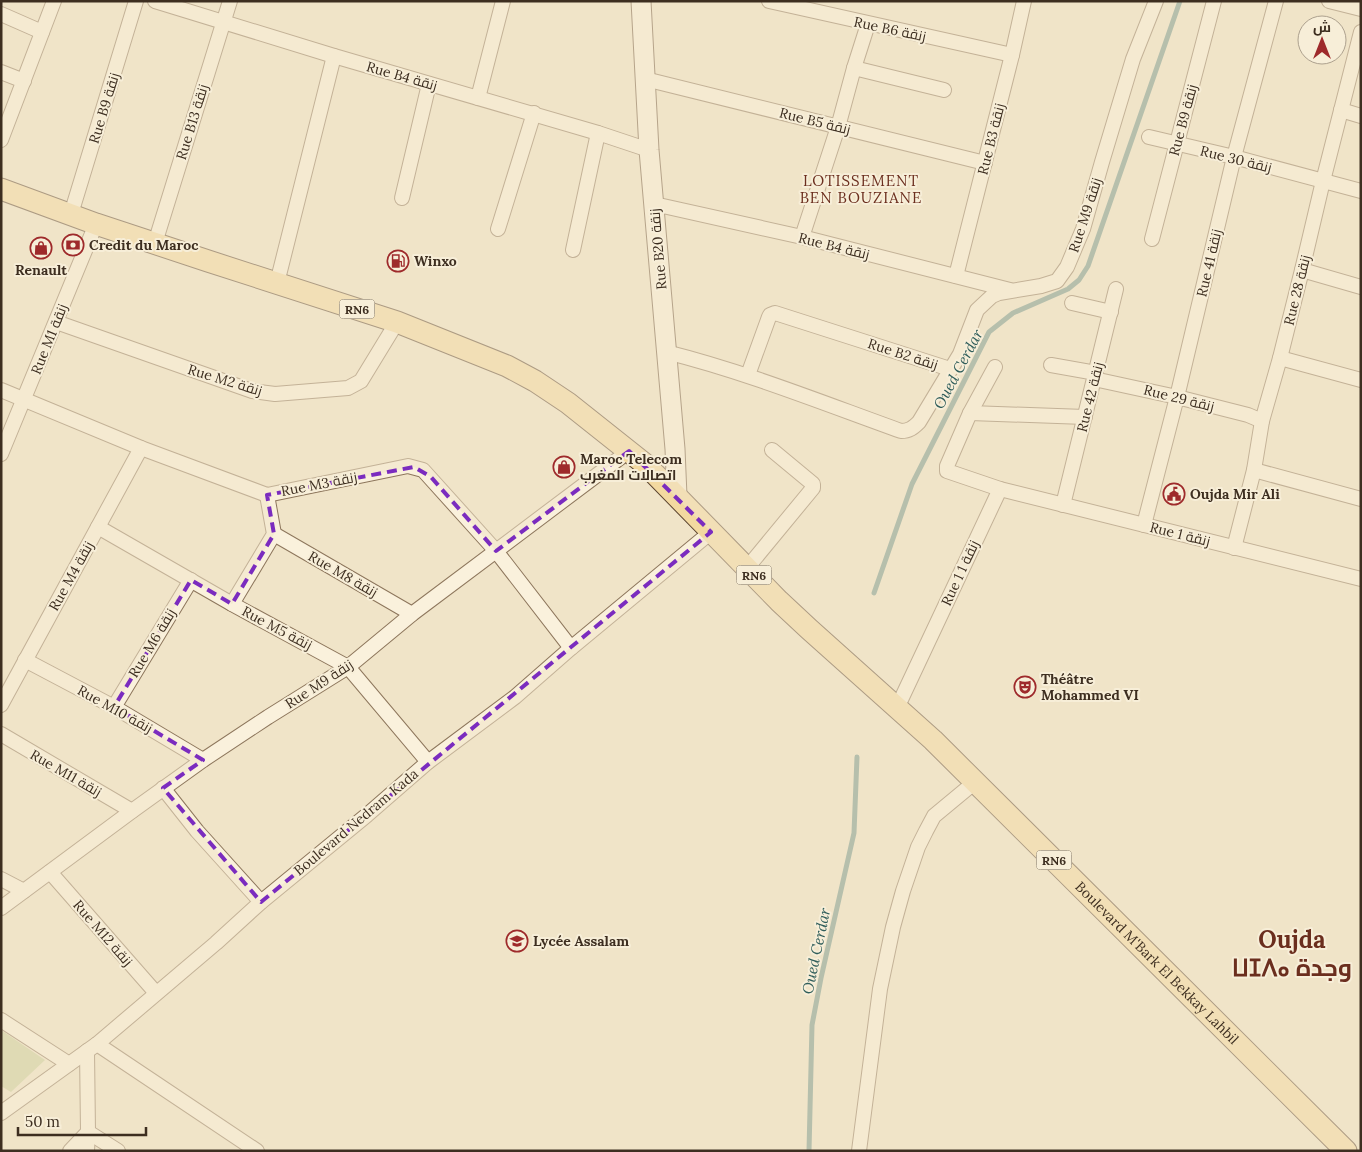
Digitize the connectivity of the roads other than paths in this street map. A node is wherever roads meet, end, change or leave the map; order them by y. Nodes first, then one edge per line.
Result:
1 (54, 1) edge
2 (136, 1) edge
3 (155, 1) edge
4 (230, 1) edge
5 (503, 1) edge
6 (641, 1) edge
7 (769, 1) edge
8 (1024, 1) edge
9 (1156, 1) edge
10 (1214, 1) edge
11 (1276, 1) edge
12 (1329, 1) edge
13 (1361, 9) edge
14 (1, 14) edge
15 (223, 22) junction
16 (868, 24) junction
17 (42, 32) junction
18 (1361, 32) edge
19 (1012, 55) junction
20 (334, 56) junction
21 (854, 68) junction
22 (1, 72) edge
23 (645, 79) junction
24 (24, 81) junction
25 (430, 84) junction
26 (944, 90) dead end
27 (478, 98) junction
28 (1340, 110) junction
29 (534, 113) junction
30 (1361, 116) edge
31 (838, 127) junction
32 (598, 132) junction
33 (1149, 137) dead end
34 (1, 140) edge
35 (1176, 144) junction
36 (649, 150) junction
37 (1234, 157) junction
38 (985, 163) junction
39 (1322, 181) junction
40 (1, 189) edge
41 (1361, 190) edge
42 (402, 198) dead end
43 (654, 204) junction
44 (71, 214) junction
45 (96, 224) junction
46 (498, 229) dead end
47 (802, 238) junction
48 (1152, 239) dead end
49 (154, 243) junction
50 (573, 250) dead end
51 (1302, 270) junction
52 (956, 276) junction
53 (277, 283) junction
54 (1361, 287) edge
55 (1116, 289) dead end
56 (1013, 290) junction
57 (1072, 303) dead end
58 (1111, 312) junction
59 (56, 322) junction
60 (397, 322) junction
61 (666, 352) junction
62 (1280, 358) junction
63 (1051, 365) dead end
64 (995, 367) dead end
65 (950, 370) junction
66 (748, 375) junction
67 (1095, 376) junction
68 (1361, 380) edge
69 (1, 390) edge
70 (1177, 398) junction
71 (24, 400) junction
72 (970, 413) junction
73 (1085, 417) junction
74 (1262, 421) junction
75 (142, 448) junction
76 (772, 450) dead end
77 (629, 451) junction
78 (1, 454) edge
79 (1254, 470) junction
80 (1000, 489) junction
81 (267, 495) junction
82 (677, 496) junction
83 (1361, 498) edge
84 (1063, 505) junction
85 (1144, 525) junction
86 (98, 527) junction
87 (711, 532) junction
88 (274, 534) junction
89 (1234, 548) junction
90 (496, 551) junction
91 (747, 568) junction
92 (1361, 579) edge
93 (191, 580) junction
94 (232, 604) junction
95 (412, 614) junction
96 (572, 648) junction
97 (25, 660) junction
98 (348, 667) junction
99 (1, 705) edge
100 (114, 707) junction
101 (897, 708) junction
102 (1, 734) edge
103 (203, 760) junction
104 (428, 762) junction
105 (975, 782) junction
106 (163, 788) junction
107 (132, 811) junction
108 (50, 872) junction
109 (1, 879) edge
110 (24, 891) junction
111 (261, 902) junction
112 (1, 908) edge
113 (156, 993) junction
114 (1, 1020) edge
115 (92, 1047) junction
116 (69, 1064) junction
117 (2, 1111) edge
118 (88, 1132) junction
119 (70, 1151) edge
120 (87, 1151) edge
121 (118, 1151) edge
122 (257, 1151) edge
123 (859, 1151) edge
124 (1346, 1151) edge

1 - 17 street
2 - 44 street, Rue B9 زنقة
3 - 15 street, Rue B4 زنقة
4 - 15 street, Rue B13 زنقة
5 - 27 street
6 - 23 street, Rue B20 زنقة
7 - 16 street, Rue B6 زنقة
8 - 19 street, Rue B3 زنقة
9 - 56 street, Rue M9 زنقة
10 - 35 street, Rue B9 زنقة
11 - 37 street, Rue 41 زنقة
12 - 13 street
14 - 17 street
15 - 20 street, Rue B4 زنقة
15 - 49 street, Rue B13 زنقة
16 - 19 street, Rue B6 زنقة
16 - 21 street
17 - 24 street
18 - 28 street, Rue 28 زنقة
19 - 38 street, Rue B3 زنقة
20 - 25 street, Rue B4 زنقة
20 - 53 street
21 - 26 street
21 - 31 street
22 - 24 street
23 - 31 street, Rue B5 زنقة
23 - 36 street, Rue B20 زنقة
24 - 34 street
25 - 27 street, Rue B4 زنقة
25 - 42 street
27 - 29 street, Rue B4 زنقة
28 - 30 street
28 - 39 street, Rue 28 زنقة
29 - 32 street, Rue B4 زنقة
29 - 46 street
31 - 38 street, Rue B5 زنقة
31 - 47 street
32 - 36 street, Rue B4 زنقة
32 - 50 street
33 - 35 street, Rue 30 زنقة
35 - 37 street, Rue 30 زنقة
35 - 48 street, Rue B9 زنقة
36 - 43 street, Rue B20 زنقة
37 - 39 street, Rue 30 زنقة
37 - 70 street, Rue 41 زنقة
38 - 52 street, Rue B3 زنقة
39 - 41 street, Rue 30 زنقة
39 - 51 street, Rue 28 زنقة
40 - 44 main road, RN6
43 - 47 street, Rue B4 زنقة
43 - 61 street, Rue B20 زنقة
44 - 45 main road, RN6
45 - 49 main road, RN6
45 - 59 street, Rue M1 زنقة
47 - 52 street, Rue B4 زنقة
49 - 53 main road, RN6
51 - 54 street
51 - 62 street, Rue 28 زنقة
52 - 56 street, Rue B4 زنقة
53 - 60 main road, RN6
55 - 58 street, Rue 42 زنقة
56 - 65 street, Rue M9 زنقة
57 - 58 street
58 - 67 street, Rue 42 زنقة
59 - 60 street, Rue M2 زنقة
59 - 71 street, Rue M1 زنقة
60 - 77 main road, RN6
61 - 66 street, Rue B2 زنقة
61 - 82 street, Rue B20 زنقة
62 - 68 street
62 - 74 street, Rue 28 زنقة
63 - 67 street, Rue 29 زنقة
64 - 72 street
65 - 66 street, Rue B2 زنقة
65 - 66 street, Rue B2 زنقة
67 - 70 street, Rue 29 زنقة
67 - 73 street, Rue 42 زنقة
69 - 71 street, Rue M3 زنقة
70 - 74 street, Rue 29 زنقة
70 - 85 street, Rue 41 زنقة
71 - 75 street, Rue M3 زنقة
71 - 78 street, Rue M1 زنقة
72 - 73 street
72 - 80 street
73 - 84 street, Rue 42 زنقة
74 - 79 street, Rue 28 زنقة
75 - 81 street, Rue M3 زنقة
75 - 86 street, Rue M4 زنقة
76 - 91 street
77 - 82 main road, RN6
77 - 90 street, Rue M9 زنقة
79 - 83 street
79 - 89 street, Rue 28 زنقة
80 - 84 street, Rue زنقة 1
80 - 101 street, Rue 1 زنقة 1
81 - 88 street
81 - 90 street, Rue M3 زنقة
82 - 87 main road, RN6
84 - 85 street, Rue زنقة 1
85 - 89 street, Rue زنقة 1
86 - 93 street, Rue M5 زنقة
86 - 97 street, Rue M4 زنقة
87 - 91 main road, RN6
87 - 96 street, Boulevard Nedram Kada
88 - 94 street
88 - 95 street, Rue M8 زنقة
89 - 92 street, Rue زنقة 1
90 - 95 street, Rue M9 زنقة
90 - 96 street, Rue M3 زنقة
91 - 101 main road, Boulevard M'Bark El Bekkay Lahbil / RN6
93 - 94 street, Rue M5 زنقة
93 - 100 street, Rue M6 زنقة
94 - 98 street, Rue M5 زنقة
95 - 98 street, Rue M9 زنقة
96 - 104 street, Boulevard Nedram Kada
97 - 99 street, Rue M4 زنقة
97 - 100 street, Rue M10 زنقة
98 - 103 street, Rue M9 زنقة
98 - 104 street, Rue M5 زنقة
100 - 103 street, Rue M10 زنقة
101 - 105 main road, Boulevard M'Bark El Bekkay Lahbil / RN6
102 - 107 street, Rue M11 زنقة
103 - 106 street, Rue M9 زنقة
104 - 111 street, Boulevard Nedram Kada
105 - 123 street
105 - 124 main road, Boulevard M'Bark El Bekkay Lahbil / RN6
106 - 107 street, Rue M9 زنقة
106 - 111 street
107 - 108 street, Rue M9 زنقة
108 - 110 street, Rue M9 زنقة
108 - 113 street, Rue M12 زنقة
109 - 110 street
110 - 112 street, Rue M9 زنقة
111 - 113 street, Boulevard Nedram Kada
113 - 115 street, Boulevard Nedram Kada
114 - 116 street
115 - 116 street, Boulevard Nedram Kada
115 - 118 street
115 - 122 street
116 - 117 street, Boulevard Nedram Kada
118 - 119 street
118 - 120 street
118 - 121 street

